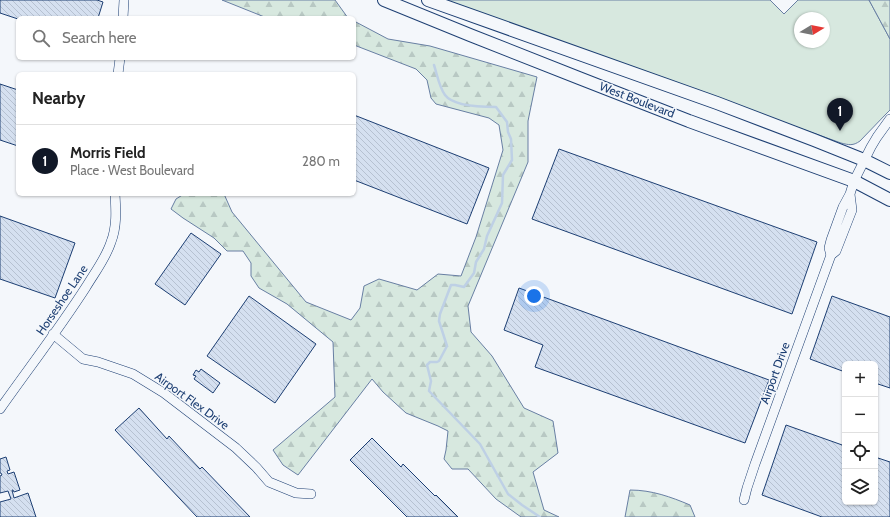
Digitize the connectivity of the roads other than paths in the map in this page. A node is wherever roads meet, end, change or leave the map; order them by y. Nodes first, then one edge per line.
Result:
1 (124, 0) edge
2 (384, 0) edge
3 (428, 0) edge
4 (123, 16) edge
5 (120, 60) edge
6 (118, 72) edge
7 (890, 119) edge
8 (864, 160) junction
9 (890, 173) edge
10 (854, 181) junction
11 (115, 196) edge
12 (890, 200) edge
13 (53, 334) junction
14 (0, 409) edge
15 (311, 494) dead end
16 (744, 500) dead end

1 - 4 street
2 - 10 main road, West Boulevard
3 - 8 main road, West Boulevard
5 - 6 street
7 - 8 street, Airport Drive
8 - 9 main road, West Boulevard
8 - 10 street, Airport Drive
10 - 12 main road, West Boulevard
10 - 16 street, Airport Drive
11 - 13 street, Horseshoe Lane
13 - 14 street, Horseshoe Lane
13 - 15 street, Airport Flex Drive

